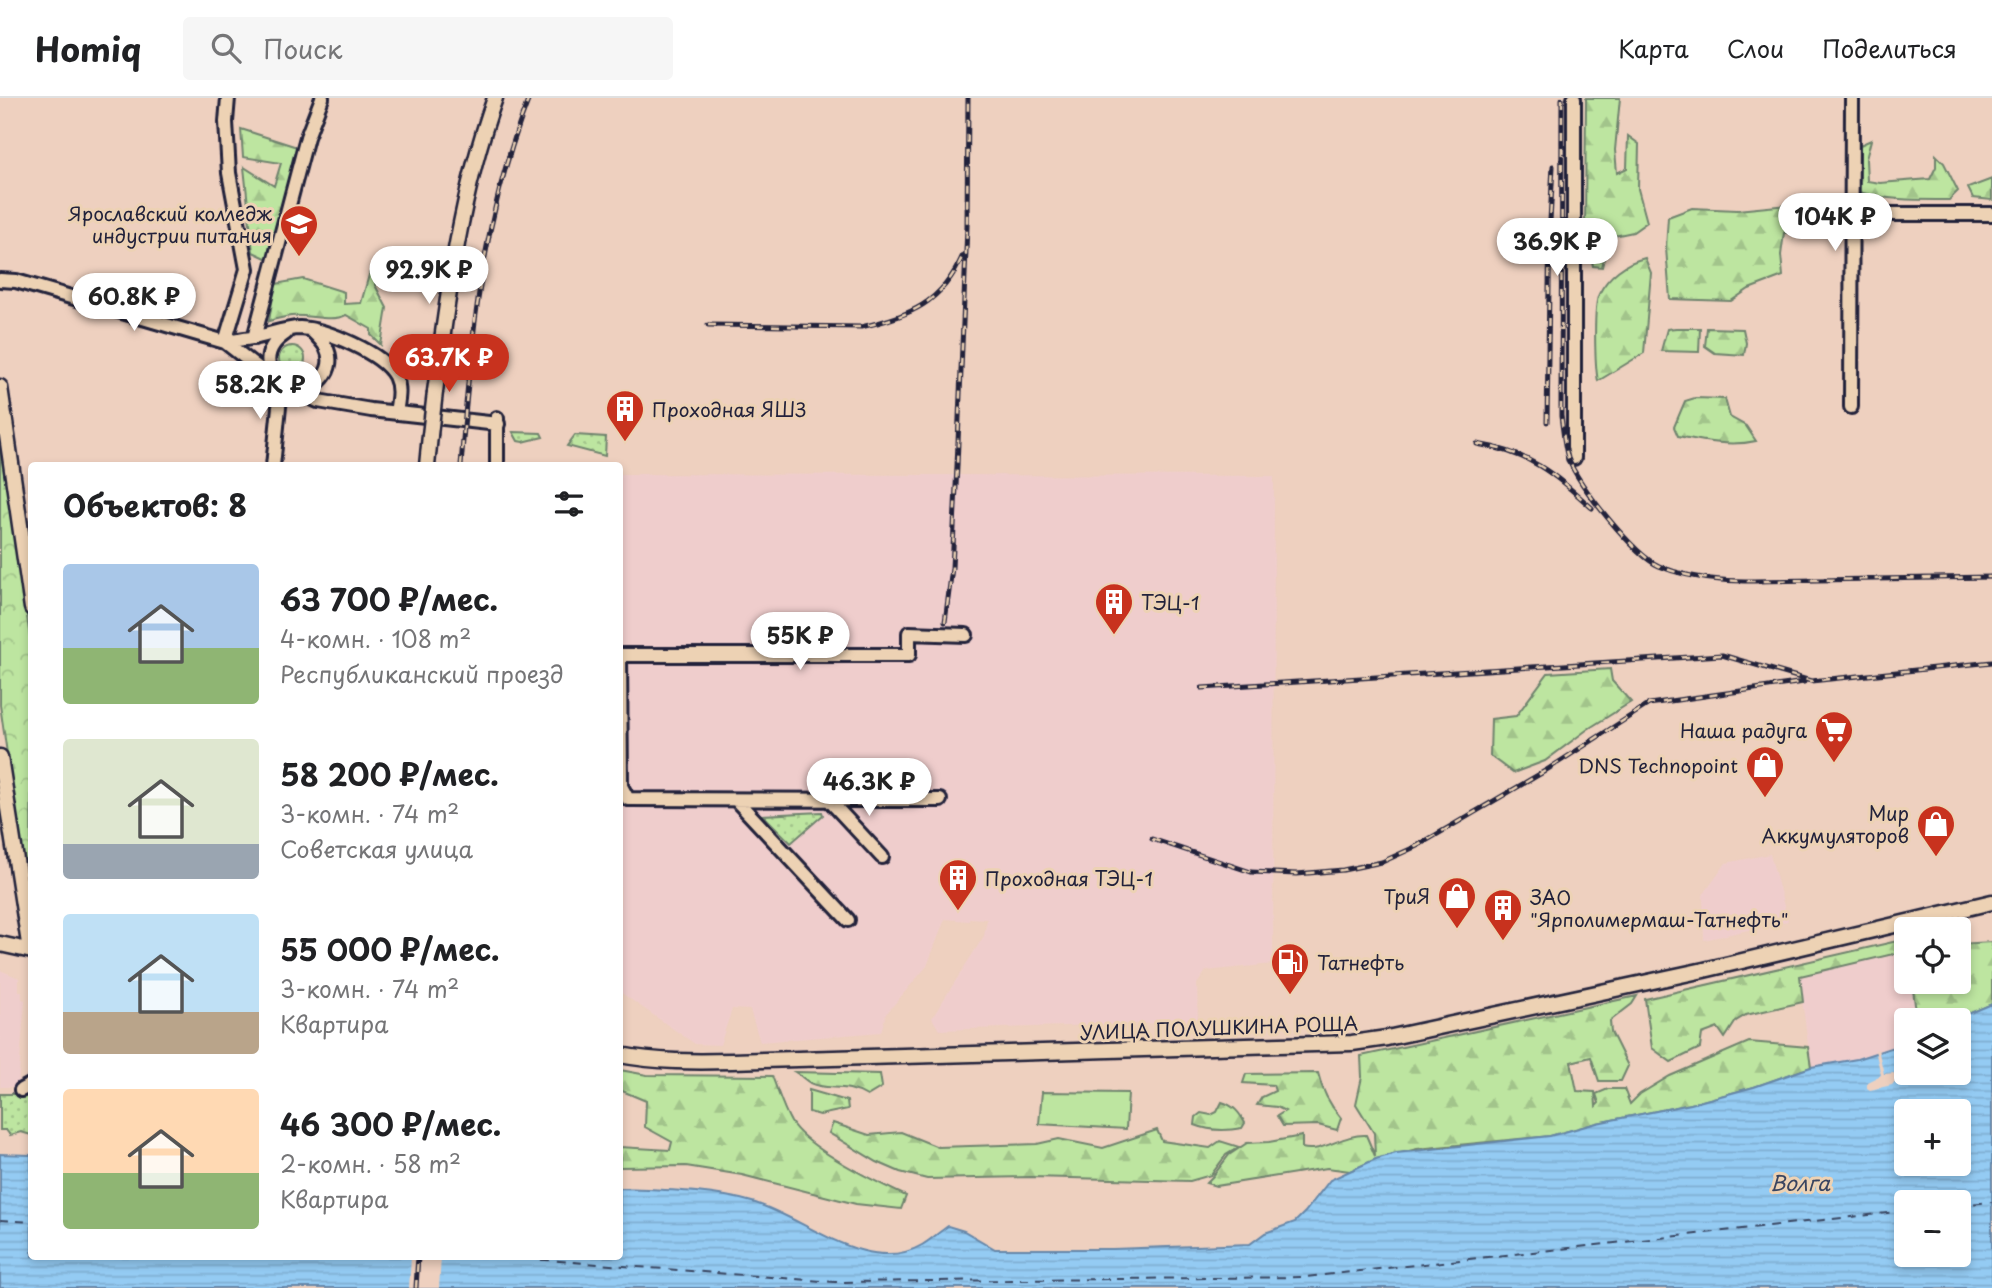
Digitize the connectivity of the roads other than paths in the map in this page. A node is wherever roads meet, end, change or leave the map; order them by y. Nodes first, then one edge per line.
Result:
1 (228, 98) edge
2 (322, 98) edge
3 (495, 98) edge
4 (1574, 98) edge
5 (1852, 98) edge
6 (1852, 214) junction
7 (1992, 214) edge
8 (0, 280) edge
9 (296, 328) junction
10 (311, 330) junction
11 (254, 338) junction
12 (225, 342) junction
13 (284, 386) junction
14 (0, 387) edge
15 (1851, 407) dead end
16 (397, 409) junction
17 (1574, 458) dead end
18 (273, 462) edge
19 (427, 462) edge
20 (497, 462) edge
21 (28, 580) edge
22 (966, 635) dead end
23 (623, 655) edge
24 (0, 757) edge
25 (623, 790) edge
26 (737, 800) junction
27 (940, 800) dead end
28 (831, 802) junction
29 (882, 857) dead end
30 (1992, 902) edge
31 (848, 920) dead end
32 (28, 932) edge
33 (0, 944) edge
34 (28, 950) edge
35 (623, 1054) edge

1 - 12 street
2 - 11 street
3 - 19 main road, bridge
4 - 17 street
5 - 6 street
6 - 7 street
6 - 15 street
8 - 12 street
9 - 10 street
9 - 11 street
9 - 13 street
10 - 13 street
10 - 16 street
11 - 12 street
12 - 13 street
13 - 16 street
13 - 18 street
14 - 21 main road
16 - 20 street
22 - 23 street
24 - 32 main road
25 - 26 street
26 - 28 street
26 - 31 street
27 - 28 street
28 - 29 street
30 - 35 main road, УЛИЦА ПОЛУШКИНА РОЩА
33 - 34 main road

